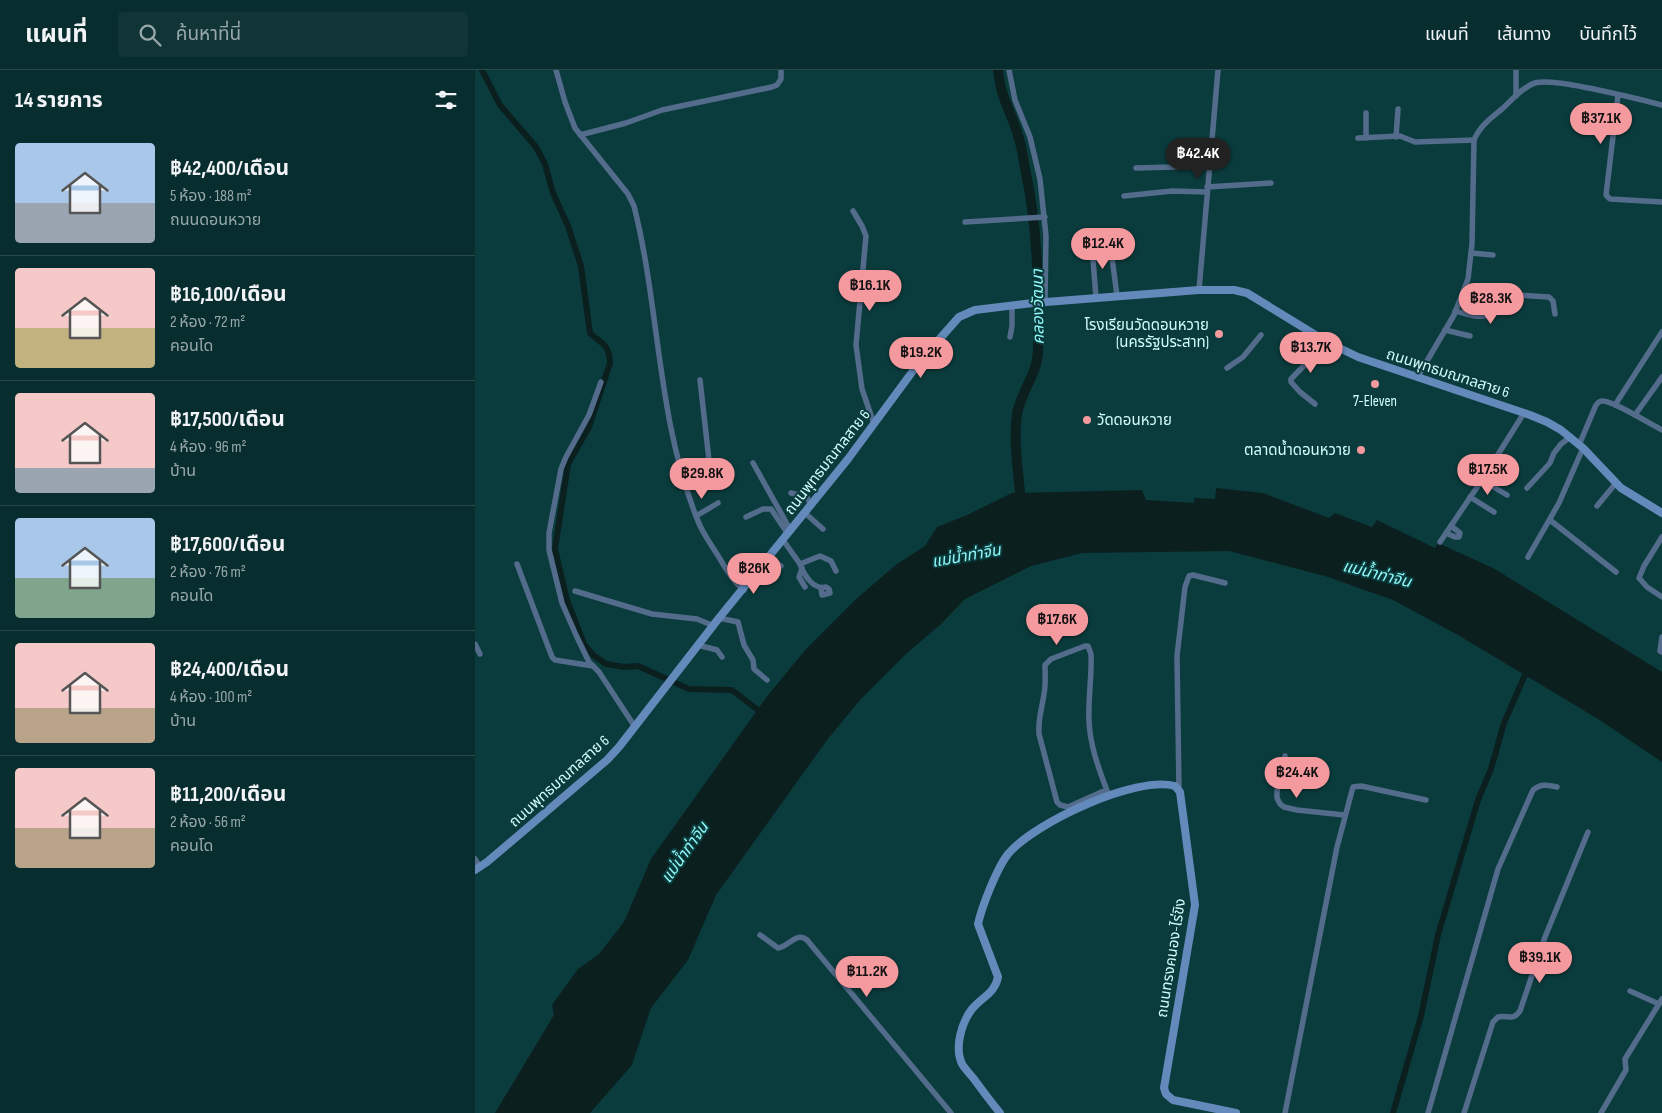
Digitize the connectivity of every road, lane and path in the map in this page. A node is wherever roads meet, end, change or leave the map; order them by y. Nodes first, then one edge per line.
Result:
1 (556, 70) edge
2 (781, 70) edge
3 (1009, 70) edge
4 (1218, 70) edge
5 (1516, 70) edge
6 (1618, 95) junction
7 (1516, 96) junction
8 (1662, 104) edge
9 (1398, 108) dead end
10 (1366, 113) dead end
11 (580, 135) junction
12 (1396, 137) junction
13 (1358, 138) dead end
14 (1366, 138) junction
15 (1475, 140) junction
16 (1209, 166) junction
17 (1136, 168) dead end
18 (1271, 183) dead end
19 (1207, 190) junction
20 (1124, 196) dead end
21 (1662, 202) edge
22 (853, 211) dead end
23 (1045, 217) junction
24 (965, 222) dead end
25 (1091, 234) dead end
26 (1110, 242) dead end
27 (1471, 253) junction
28 (1493, 255) dead end
29 (1199, 290) junction
30 (1464, 290) junction
31 (1499, 294) junction
32 (1117, 296) junction
33 (1095, 298) junction
34 (1039, 302) junction
35 (1012, 305) junction
36 (1455, 311) junction
37 (1555, 314) dead end
38 (1445, 330) junction
39 (1662, 332) edge
40 (1261, 336) dead end
41 (1470, 336) dead end
42 (1010, 338) dead end
43 (1327, 342) junction
44 (1227, 368) dead end
45 (1662, 376) edge
46 (1417, 378) junction
47 (700, 380) dead end
48 (601, 382) dead end
49 (1315, 404) dead end
50 (1615, 405) junction
51 (1524, 413) junction
52 (1635, 415) junction
53 (874, 424) junction
54 (1662, 430) edge
55 (1569, 438) junction
56 (1581, 447) junction
57 (753, 463) dead end
58 (682, 477) junction
59 (1482, 480) junction
60 (1616, 483) junction
61 (1527, 488) dead end
62 (791, 494) dead end
63 (1507, 495) dead end
64 (1471, 497) junction
65 (718, 503) dead end
66 (811, 506) junction
67 (1597, 506) dead end
68 (1494, 512) dead end
69 (805, 513) junction
70 (1662, 513) edge
71 (696, 516) junction
72 (746, 518) dead end
73 (1550, 520) junction
74 (1451, 526) junction
75 (823, 529) dead end
76 (1446, 533) junction
77 (787, 535) junction
78 (1662, 536) edge
79 (1440, 542) dead end
80 (1655, 548) junction
81 (1662, 552) edge
82 (1528, 557) dead end
83 (769, 558) junction
84 (517, 564) dead end
85 (781, 566) dead end
86 (801, 566) junction
87 (836, 571) dead end
88 (1616, 572) dead end
89 (1225, 583) dead end
90 (805, 587) dead end
91 (821, 588) dead end
92 (744, 590) junction
93 (575, 591) dead end
94 (1662, 597) edge
95 (719, 618) junction
96 (713, 626) junction
97 (1662, 637) edge
98 (475, 644) edge
99 (698, 645) junction
100 (1662, 652) edge
101 (480, 654) dead end
102 (722, 657) dead end
103 (593, 666) junction
104 (767, 680) dead end
105 (635, 728) junction
106 (1285, 756) dead end
107 (1557, 787) dead end
108 (1179, 789) junction
109 (1107, 793) junction
110 (1426, 800) dead end
111 (1345, 815) junction
112 (1588, 832) dead end
113 (475, 859) edge
114 (477, 869) edge
115 (760, 935) dead end
116 (1630, 991) dead end
117 (1660, 1002) edge
118 (951, 1113) edge
119 (999, 1113) edge
120 (1236, 1113) edge
121 (1285, 1113) edge
122 (1428, 1113) edge
123 (1464, 1113) edge
124 (1601, 1113) edge

1 - 11 street
2 - 11 street
3 - 23 street
4 - 16 street
5 - 7 street
6 - 7 street
6 - 8 street
6 - 21 street
7 - 15 street
9 - 12 street
10 - 14 street
11 - 58 street
12 - 14 street
12 - 15 street
13 - 14 street
15 - 27 street
16 - 17 street
16 - 19 street
18 - 19 street
19 - 20 street
19 - 29 street
22 - 53 street
23 - 24 street
23 - 34 street
25 - 33 street
26 - 32 street
27 - 28 street
27 - 30 street
29 - 32 main road, ถนนพุทธมณฑลสาย 6
29 - 43 main road, ถนนพุทธมณฑลสาย 6
30 - 31 street
30 - 36 street
31 - 36 street
31 - 37 street
32 - 33 main road, ถนนพุทธมณฑลสาย 6
33 - 34 main road, ถนนพุทธมณฑลสาย 6
34 - 35 main road, ถนนพุทธมณฑลสาย 6
35 - 42 street
35 - 53 main road, ถนนพุทธมณฑลสาย 6
36 - 38 street
38 - 41 street
38 - 46 street
39 - 50 street
40 - 44 street
43 - 46 main road, ถนนพุทธมณฑลสาย 6
43 - 49 street
45 - 52 street
46 - 51 main road, ถนนพุทธมณฑลสาย 6
47 - 58 street
48 - 103 street
50 - 52 street
50 - 56 street
51 - 55 main road, ถนนพุทธมณฑลสาย 6
51 - 59 street
52 - 54 street
53 - 66 main road, ถนนพุทธมณฑลสาย 6
55 - 56 main road, ถนนพุทธมณฑลสาย 6
55 - 61 street
56 - 60 main road, ถนนพุทธมณฑลสาย 6
56 - 73 street
57 - 77 street
58 - 71 street
59 - 63 street
59 - 64 street
60 - 67 street
60 - 70 main road, ถนนพุทธมณฑลสาย 6
62 - 66 street
64 - 68 street
64 - 74 street
65 - 71 street
66 - 69 main road, ถนนพุทธมณฑลสาย 6
69 - 75 street
69 - 77 main road, ถนนพุทธมณฑลสาย 6
71 - 92 street
72 - 77 street
73 - 82 street
73 - 88 street
74 - 76 street
74 - 76 street
76 - 79 street
77 - 83 main road, ถนนพุทธมณฑลสาย 6
77 - 86 street
78 - 80 street
80 - 81 street
80 - 94 street
83 - 85 street
83 - 92 main road, ถนนพุทธมณฑลสาย 6
84 - 103 street
86 - 87 street
86 - 90 street
86 - 91 street
89 - 108 street
92 - 95 main road, ถนนพุทธมณฑลสาย 6
93 - 96 street
95 - 96 main road, ถนนพุทธมณฑลสาย 6
95 - 104 street
96 - 99 main road, ถนนพุทธมณฑลสาย 6
97 - 100 street
98 - 101 street
99 - 102 street
99 - 105 main road, ถนนพุทธมณฑลสาย 6
103 - 105 street
105 - 114 main road, ถนนพุทธมณฑลสาย 6
106 - 111 street
107 - 122 street
108 - 109 main road
108 - 120 main road, ถนนทรงคนอง-ไร่ขิง
109 - 109 street
109 - 119 main road
110 - 111 street
111 - 121 street
112 - 123 street
113 - 114 street
115 - 118 street
116 - 117 street
117 - 124 street

